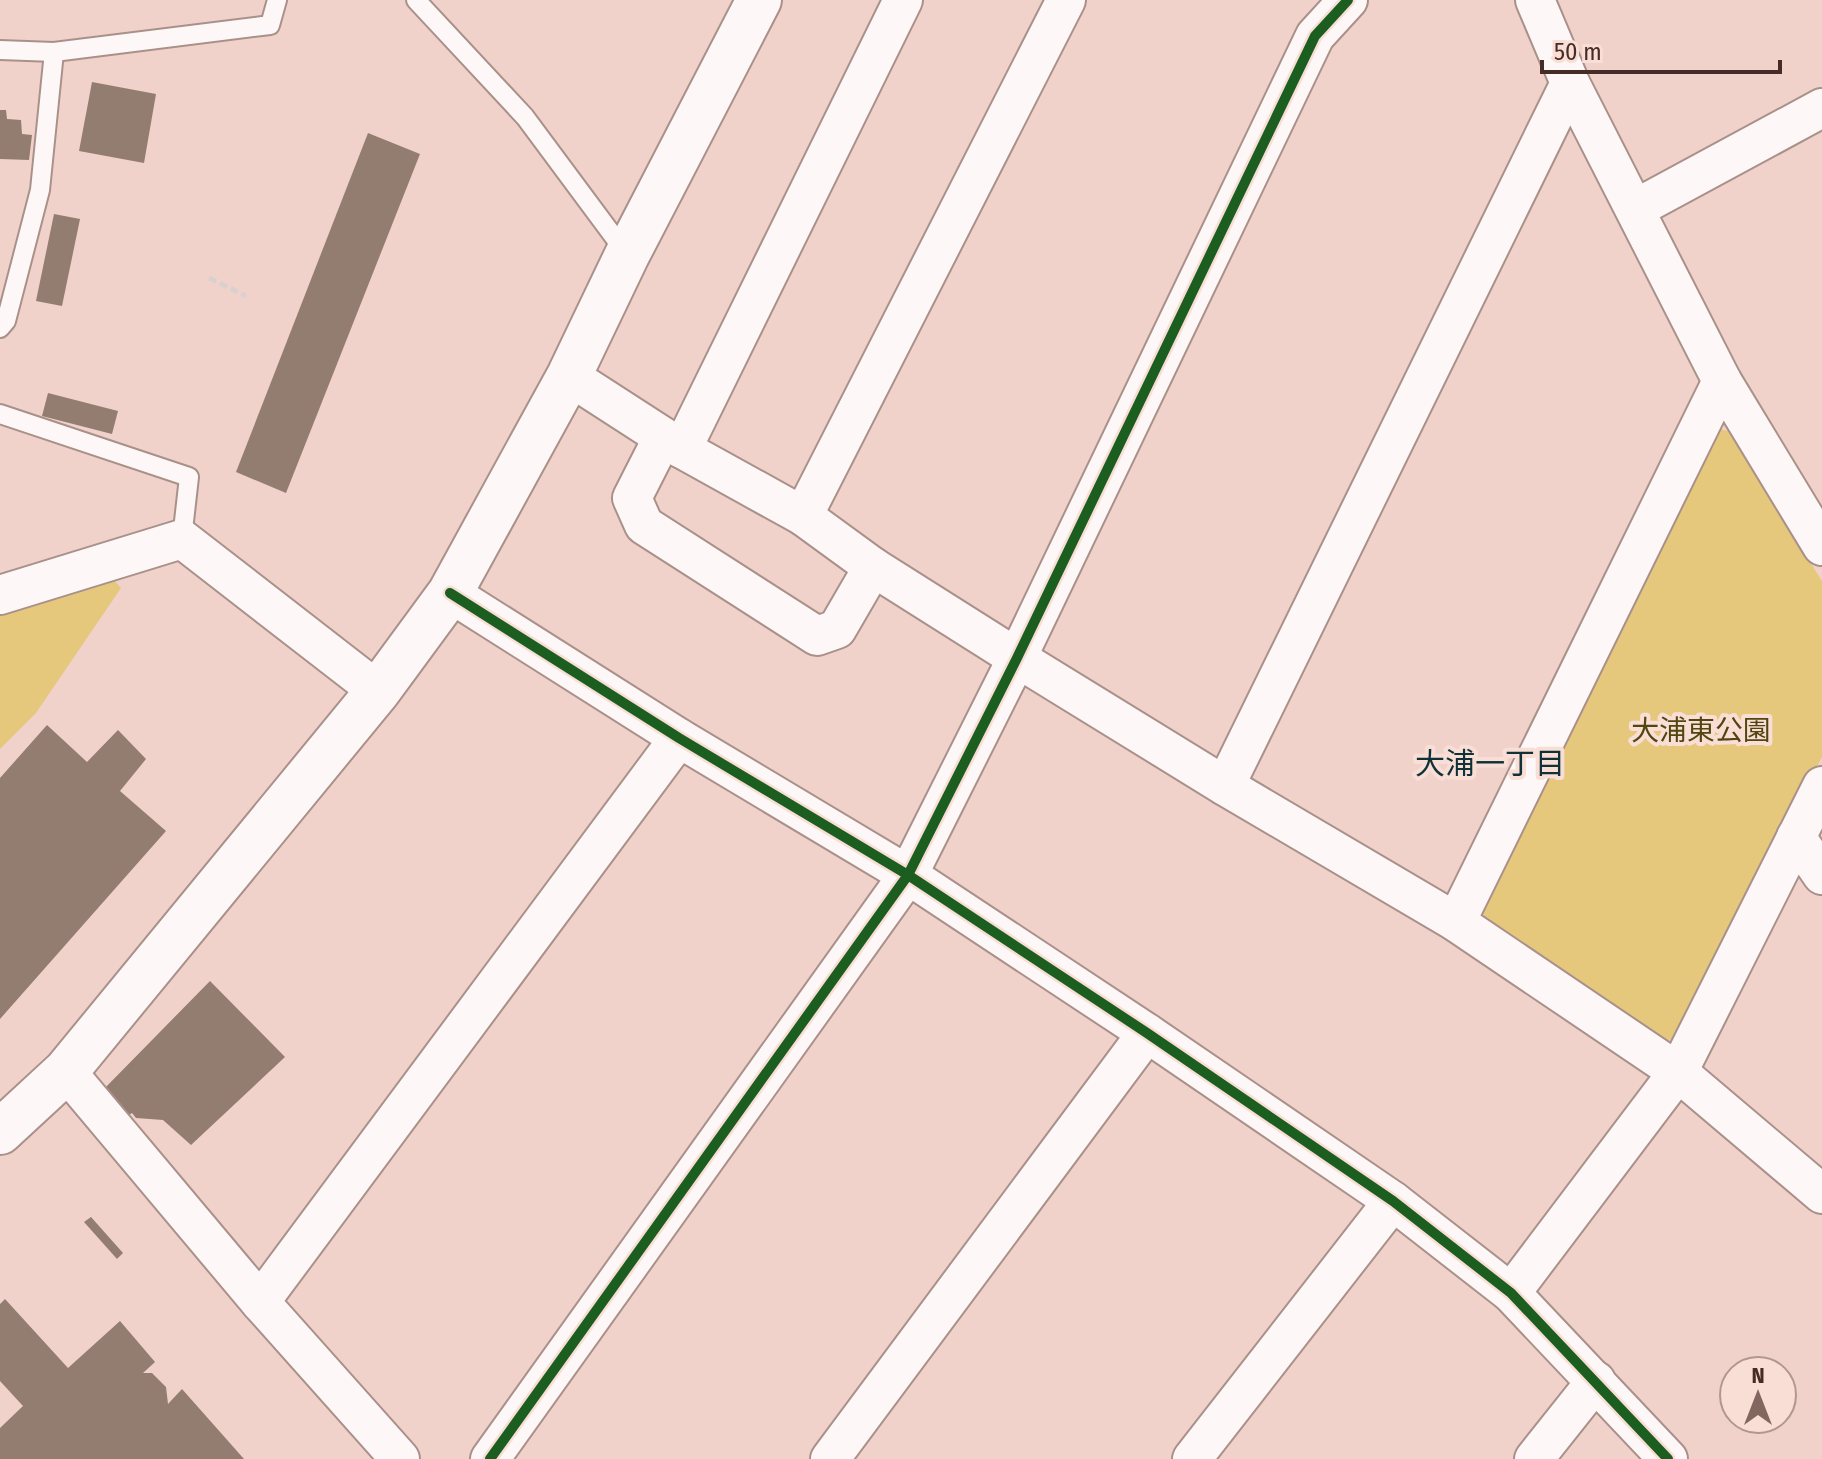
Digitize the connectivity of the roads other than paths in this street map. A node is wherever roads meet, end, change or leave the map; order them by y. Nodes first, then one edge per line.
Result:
1 (277, 0) edge
2 (416, 0) edge
3 (759, 0) edge
4 (903, 0) edge
5 (1066, 0) edge
6 (1348, 0) edge
7 (1535, 0) edge
8 (0, 50) edge
9 (54, 52) junction
10 (1570, 83) junction
11 (1822, 108) edge
12 (1635, 209) junction
13 (627, 255) junction
14 (0, 328) edge
15 (569, 376) junction
16 (1722, 381) junction
17 (0, 414) edge
18 (673, 443) junction
19 (803, 516) junction
20 (182, 539) junction
21 (1822, 546) edge
22 (873, 567) junction
23 (450, 593) junction
24 (0, 595) edge
25 (1017, 658) junction
26 (378, 691) junction
27 (679, 738) junction
28 (1225, 786) junction
29 (1822, 786) edge
30 (1796, 837) junction
31 (908, 875) junction
32 (1822, 875) edge
33 (1456, 922) junction
34 (1147, 1033) junction
35 (66, 1071) junction
36 (1678, 1072) junction
37 (0, 1132) edge
38 (1822, 1194) edge
39 (1393, 1201) junction
40 (1511, 1293) junction
41 (260, 1302) junction
42 (1596, 1381) junction
43 (400, 1459) edge
44 (490, 1459) edge
45 (830, 1459) edge
46 (1192, 1459) edge
47 (1534, 1459) edge
48 (1668, 1459) edge

1 - 9 lane
2 - 13 lane
3 - 13 street
4 - 18 street
5 - 19 street
6 - 25 street
7 - 10 street
8 - 9 lane
9 - 14 lane
10 - 12 street
10 - 28 street
11 - 12 street
12 - 16 street
13 - 15 street
15 - 18 street
15 - 23 street
16 - 21 street
16 - 33 street
17 - 20 lane
18 - 19 street
18 - 22 street
19 - 22 street
20 - 24 street
20 - 26 street
22 - 25 street
23 - 26 street
23 - 27 street
25 - 28 street
25 - 31 street
26 - 35 street
27 - 31 street
27 - 41 street
28 - 33 street
29 - 30 street
30 - 32 street
30 - 36 street
31 - 34 street
31 - 44 street
33 - 36 street
34 - 39 street
34 - 45 street
35 - 37 street
35 - 41 street
36 - 38 street
36 - 40 street
39 - 40 street
39 - 46 street
40 - 42 street
41 - 43 street
42 - 47 street
42 - 48 street

